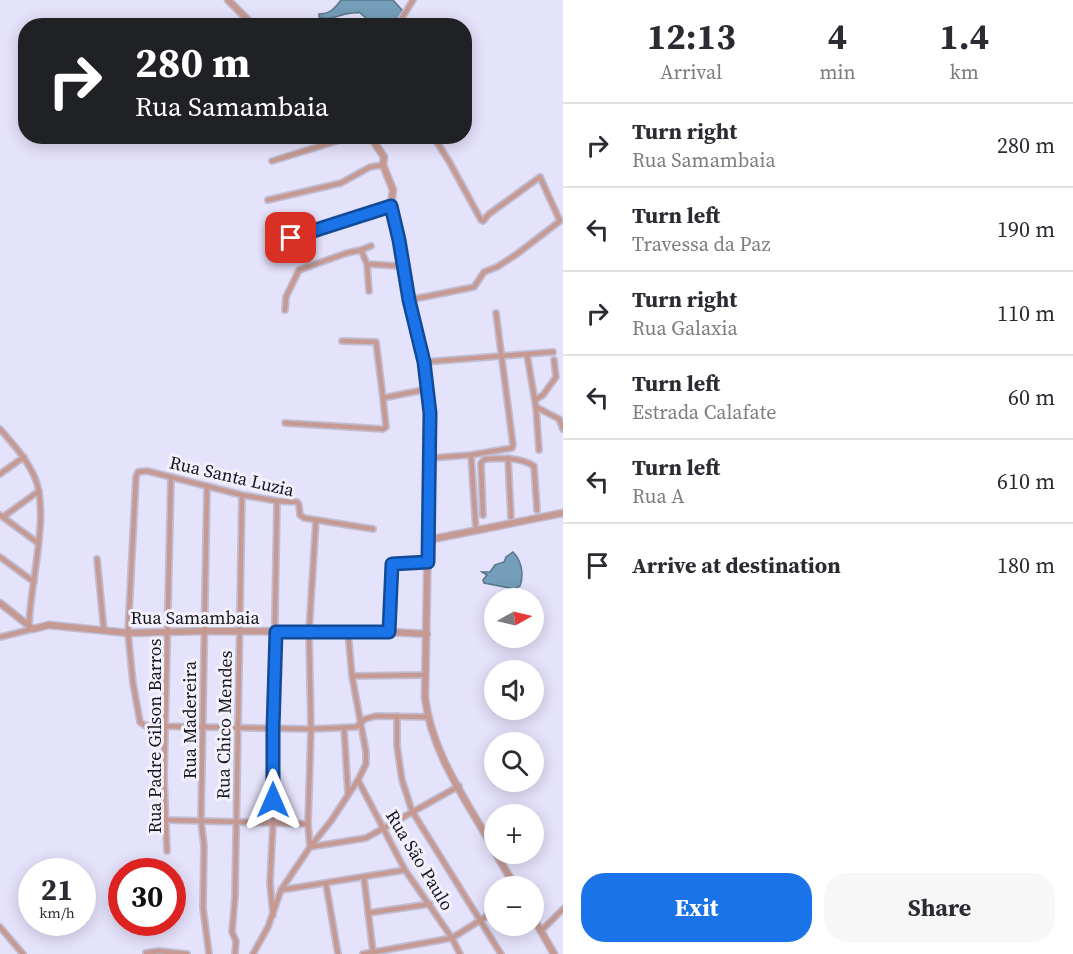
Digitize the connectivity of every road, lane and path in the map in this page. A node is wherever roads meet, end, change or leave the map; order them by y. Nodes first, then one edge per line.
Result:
1 (228, 0) edge
2 (413, 0) edge
3 (246, 18) edge
4 (402, 18) edge
5 (326, 144) edge
6 (375, 144) edge
7 (437, 144) edge
8 (272, 161) dead end
9 (383, 165) junction
10 (268, 200) dead end
11 (391, 206) junction
12 (271, 244) dead end
13 (371, 246) dead end
14 (361, 250) junction
15 (367, 264) junction
16 (403, 269) junction
17 (369, 291) dead end
18 (409, 300) junction
19 (285, 310) dead end
20 (496, 313) dead end
21 (342, 341) dead end
22 (553, 352) dead end
23 (527, 355) junction
24 (500, 357) junction
25 (554, 360) dead end
26 (424, 362) junction
27 (428, 389) junction
28 (383, 398) junction
29 (535, 400) junction
30 (536, 408) junction
31 (285, 423) dead end
32 (0, 429) edge
33 (563, 429) edge
34 (539, 450) dead end
35 (471, 455) junction
36 (24, 457) junction
37 (430, 458) junction
38 (508, 458) junction
39 (0, 474) edge
40 (171, 477) junction
41 (207, 486) junction
42 (473, 489) junction
43 (482, 489) junction
44 (39, 490) junction
45 (242, 495) junction
46 (277, 501) junction
47 (537, 510) dead end
48 (563, 513) edge
49 (483, 514) dead end
50 (2, 516) edge
51 (511, 517) dead end
52 (316, 520) junction
53 (373, 529) dead end
54 (476, 531) junction
55 (428, 540) junction
56 (38, 543) junction
57 (0, 557) edge
58 (97, 559) dead end
59 (428, 562) junction
60 (33, 582) junction
61 (0, 603) edge
62 (31, 627) junction
63 (104, 630) junction
64 (204, 631) junction
65 (168, 632) junction
66 (239, 632) junction
67 (276, 632) junction
68 (309, 632) junction
69 (348, 632) junction
70 (389, 632) junction
71 (129, 633) junction
72 (427, 634) junction
73 (0, 637) edge
74 (425, 675) junction
75 (352, 676) junction
76 (397, 716) junction
77 (428, 717) junction
78 (360, 723) junction
79 (166, 726) junction
80 (202, 726) junction
81 (238, 727) junction
82 (273, 728) junction
83 (344, 728) junction
84 (311, 729) junction
85 (358, 780) junction
86 (459, 786) junction
87 (348, 793) junction
88 (412, 811) junction
89 (167, 820) junction
90 (201, 821) junction
91 (236, 822) junction
92 (273, 823) junction
93 (308, 824) junction
94 (382, 827) junction
95 (484, 831) edge
96 (310, 847) junction
97 (167, 851) dead end
98 (405, 870) junction
99 (364, 878) junction
100 (326, 884) junction
101 (281, 890) junction
102 (430, 904) junction
103 (563, 909) edge
104 (368, 913) junction
105 (273, 915) junction
106 (484, 918) edge
107 (480, 921) junction
108 (0, 927) edge
109 (544, 928) edge
110 (544, 936) edge
111 (452, 938) junction
112 (18, 948) junction
113 (146, 953) edge
114 (373, 953) edge
115 (12, 954) edge
116 (23, 954) edge
117 (187, 954) edge
118 (209, 954) edge
119 (235, 954) edge
120 (253, 954) edge
121 (338, 954) edge
122 (363, 954) edge
123 (460, 954) edge
124 (501, 954) edge
125 (554, 954) edge

1 - 3 street
2 - 4 street
5 - 8 street
6 - 9 street
7 - 18 street
9 - 10 street
9 - 11 street
11 - 12 street
11 - 16 street
13 - 14 street
14 - 15 street
14 - 19 street
15 - 16 street
15 - 17 street
16 - 18 street
18 - 26 street
20 - 24 street
21 - 28 street
22 - 23 street
23 - 24 street
23 - 29 street
24 - 26 street
24 - 35 street
25 - 29 street
26 - 27 street
27 - 28 street
27 - 37 street
28 - 31 street
29 - 30 street
30 - 33 street
30 - 34 street
32 - 36 street
35 - 37 street
35 - 42 street
36 - 39 street
36 - 44 street
37 - 55 street
38 - 43 street
38 - 47 street
38 - 51 street
40 - 41 street, Rua Santa Luzia
40 - 65 street, Rua Padre Gilson Barros
40 - 71 street, Rua Santa Luzia
41 - 45 street, Rua Santa Luzia
41 - 64 street, Rua Madereira
42 - 43 street
42 - 54 street
43 - 49 street
44 - 50 street
44 - 56 street
45 - 46 street, Rua Santa Luzia
45 - 66 street, Rua Chico Mendes
46 - 52 street, Rua Santa Luzia
46 - 67 street
48 - 54 street
50 - 56 street
52 - 53 street
52 - 68 street
54 - 55 street
55 - 59 street
56 - 60 street
57 - 60 street
58 - 63 street
59 - 70 street
59 - 72 street
60 - 62 street
61 - 62 street
62 - 63 street, Rua Samambaia
62 - 73 street, Rua Samambaia
63 - 71 street, Rua Samambaia
64 - 65 street, Rua Samambaia
64 - 66 street, Rua Samambaia
64 - 80 street, Rua Madereira
65 - 71 street, Rua Samambaia
65 - 79 street, Rua Padre Gilson Barros
66 - 67 street, Rua Samambaia
66 - 81 street, Rua Chico Mendes
67 - 68 street, Rua Samambaia
67 - 82 street
68 - 69 street, Rua Samambaia
68 - 84 street
69 - 70 street, Rua Samambaia
69 - 75 street
70 - 72 street, Rua Samambaia
71 - 79 street
72 - 74 street
74 - 75 street
74 - 77 street
75 - 78 street
76 - 77 street
76 - 78 street
76 - 88 street
77 - 86 street
78 - 83 street
78 - 85 street
79 - 80 street
79 - 89 street, Rua Padre Gilson Barros
80 - 81 street
80 - 90 street, Rua Madereira
81 - 82 street
81 - 91 street, Rua Chico Mendes
82 - 84 street
82 - 92 street
83 - 84 street
83 - 87 street
84 - 93 street
85 - 87 street
85 - 94 street, Rua São Paulo
86 - 88 street
86 - 95 street
87 - 96 street
88 - 94 street
88 - 107 street
89 - 90 street
89 - 97 street, Rua Padre Gilson Barros
90 - 91 street
90 - 118 street, Rua Madereira
91 - 92 street
91 - 119 street, Rua Chico Mendes
92 - 93 street
92 - 105 street
93 - 96 street
94 - 96 street
94 - 98 street, Rua São Paulo
96 - 101 street
98 - 99 street
98 - 102 street, Rua São Paulo
99 - 100 street
99 - 104 street
100 - 101 street
100 - 121 street
101 - 105 street
102 - 104 street
102 - 111 street, Rua São Paulo
103 - 109 street
104 - 114 street
105 - 120 street
106 - 107 street
107 - 111 street
107 - 124 street
108 - 112 street
110 - 125 street
111 - 114 street
111 - 123 street, Rua São Paulo
112 - 115 street
112 - 116 street
113 - 117 street
114 - 122 street

